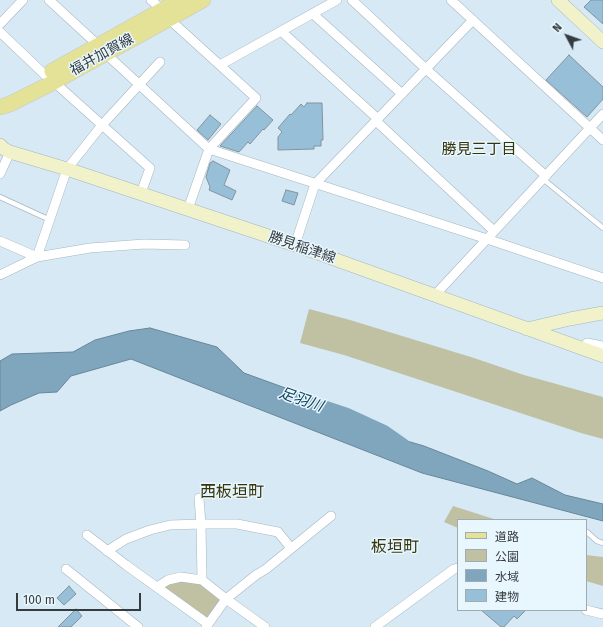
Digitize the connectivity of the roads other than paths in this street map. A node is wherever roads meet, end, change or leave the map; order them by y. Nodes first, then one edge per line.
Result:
1 (23, 0) edge
2 (49, 0) edge
3 (151, 0) edge
4 (180, 0) edge
5 (203, 0) edge
6 (337, 0) edge
7 (352, 0) edge
8 (451, 0) edge
9 (558, 0) edge
10 (313, 14) junction
11 (166, 15) junction
12 (473, 20) junction
13 (0, 24) edge
14 (281, 31) junction
15 (0, 32) edge
16 (603, 42) edge
17 (102, 49) junction
18 (160, 62) dead end
19 (220, 65) junction
20 (426, 69) junction
21 (49, 79) junction
22 (139, 85) junction
23 (402, 94) junction
24 (0, 99) edge
25 (0, 107) edge
26 (603, 114) edge
27 (377, 120) junction
28 (102, 125) junction
29 (590, 128) junction
30 (603, 140) edge
31 (5, 149) edge
32 (209, 149) junction
33 (67, 169) junction
34 (0, 174) edge
35 (544, 177) junction
36 (315, 184) junction
37 (142, 193) junction
38 (0, 197) edge
39 (188, 210) junction
40 (50, 220) junction
41 (603, 228) edge
42 (494, 232) junction
43 (487, 239) junction
44 (0, 241) edge
45 (185, 245) dead end
46 (295, 245) junction
47 (37, 257) junction
48 (0, 275) edge
49 (603, 278) edge
50 (435, 295) junction
51 (603, 313) edge
52 (527, 329) junction
53 (603, 346) edge
54 (583, 349) junction
55 (603, 356) edge
56 (199, 498) dead end
57 (331, 516) dead end
58 (201, 524) junction
59 (587, 532) dead end
60 (87, 535) dead end
61 (603, 543) edge
62 (291, 548) junction
63 (107, 551) junction
64 (457, 568) edge
65 (66, 569) dead end
66 (202, 580) junction
67 (157, 587) junction
68 (226, 600) junction
69 (587, 610) edge
70 (602, 615) edge
71 (207, 626) edge
72 (138, 627) edge
73 (264, 627) edge
74 (375, 627) edge

1 - 13 street
2 - 17 street
3 - 11 street
4 - 11 main road, 福井加賀線
5 - 11 main road, 福井加賀線
6 - 10 street
7 - 20 street
8 - 12 street
9 - 16 main road
10 - 14 street
10 - 23 street
11 - 17 main road, 福井加賀線
11 - 19 street
12 - 20 street
12 - 29 street
14 - 19 street
14 - 27 street
15 - 21 street
17 - 21 main road, 福井加賀線
17 - 22 street
18 - 22 street
19 - 32 street
20 - 23 street
20 - 35 street
21 - 24 main road, 福井加賀線
21 - 25 main road, 福井加賀線
21 - 28 street
22 - 28 street
22 - 32 street
23 - 27 street
26 - 29 street
27 - 36 street
27 - 42 street
28 - 33 street
28 - 37 street
29 - 30 street
29 - 35 street
31 - 33 main road, 勝見稲津線
31 - 34 street
32 - 36 street
32 - 39 street
33 - 37 main road, 勝見稲津線
33 - 40 street
35 - 41 lane
35 - 42 street
36 - 43 street
36 - 46 street
37 - 39 main road, 勝見稲津線
38 - 40 lane
39 - 46 main road, 勝見稲津線
40 - 47 street
42 - 43 street
43 - 49 street
43 - 50 street
44 - 47 street
45 - 47 street
46 - 50 main road, 勝見稲津線
47 - 48 street
50 - 52 main road, 勝見稲津線
51 - 52 main road
52 - 54 main road, 勝見稲津線
53 - 54 street
54 - 55 main road, 勝見稲津線
56 - 58 street
57 - 62 street
58 - 62 street
58 - 63 street
58 - 66 street
59 - 61 lane
60 - 63 street
62 - 68 street
63 - 67 street
64 - 74 street
65 - 72 street
66 - 67 street
66 - 68 street
67 - 71 street
68 - 71 street
68 - 73 street
69 - 70 street

